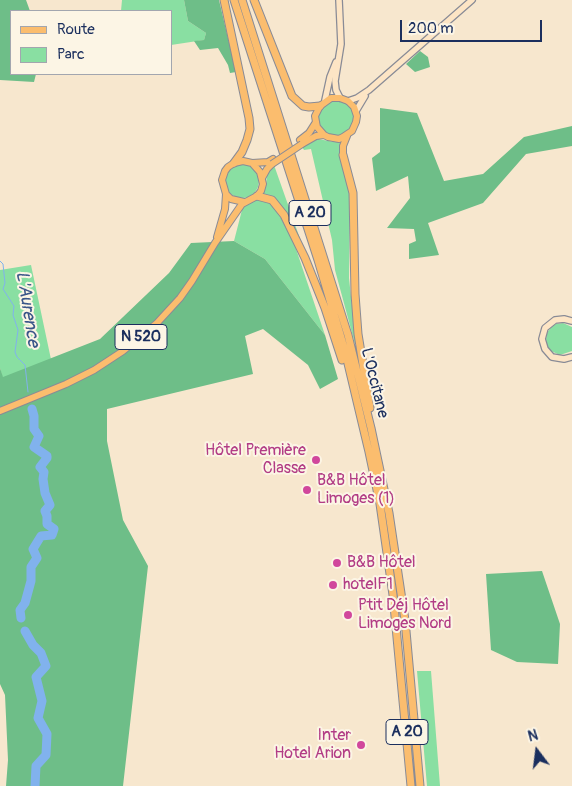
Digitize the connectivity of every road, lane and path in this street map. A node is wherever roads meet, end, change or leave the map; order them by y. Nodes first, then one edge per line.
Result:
1 (224, 0) edge
2 (234, 0) edge
3 (242, 0) edge
4 (254, 0) edge
5 (339, 0) edge
6 (472, 0) edge
7 (339, 52) junction
8 (369, 90) junction
9 (340, 98) junction
10 (348, 101) junction
11 (323, 103) junction
12 (356, 111) junction
13 (316, 122) junction
14 (324, 135) junction
15 (347, 136) junction
16 (301, 142) junction
17 (343, 155) joint
18 (272, 161) junction
19 (234, 163) junction
20 (252, 163) junction
21 (262, 178) junction
22 (226, 194) junction
23 (257, 196) junction
24 (244, 202) junction
25 (215, 243) junction
26 (570, 319) edge
27 (572, 358) edge
28 (356, 394) junction
29 (0, 411) edge
30 (371, 428) junction
31 (411, 786) edge
32 (420, 786) edge

1 - 19 highway
2 - 28 highway, L'Occitane / A 20
3 - 30 highway, L'Occitane / A 20
4 - 11 highway
5 - 7 main road
6 - 8 main road
7 - 9 main road
7 - 11 main road
8 - 10 main road
8 - 12 main road
9 - 10 main road
9 - 11 main road
10 - 12 main road
11 - 13 main road
12 - 15 main road
13 - 14 main road
13 - 16 main road
14 - 15 main road
14 - 16 main road
15 - 17 main road
16 - 18 main road
17 - 30 highway
18 - 20 main road
18 - 21 main road
19 - 20 main road
19 - 22 main road
20 - 21 main road
21 - 23 main road
22 - 24 main road
22 - 25 main road, N 520
23 - 24 main road
23 - 28 highway
24 - 25 main road, N 520
25 - 29 main road, N 520
26 - 27 main road
28 - 31 highway, L'Occitane / A 20
30 - 32 highway, L'Occitane / A 20

